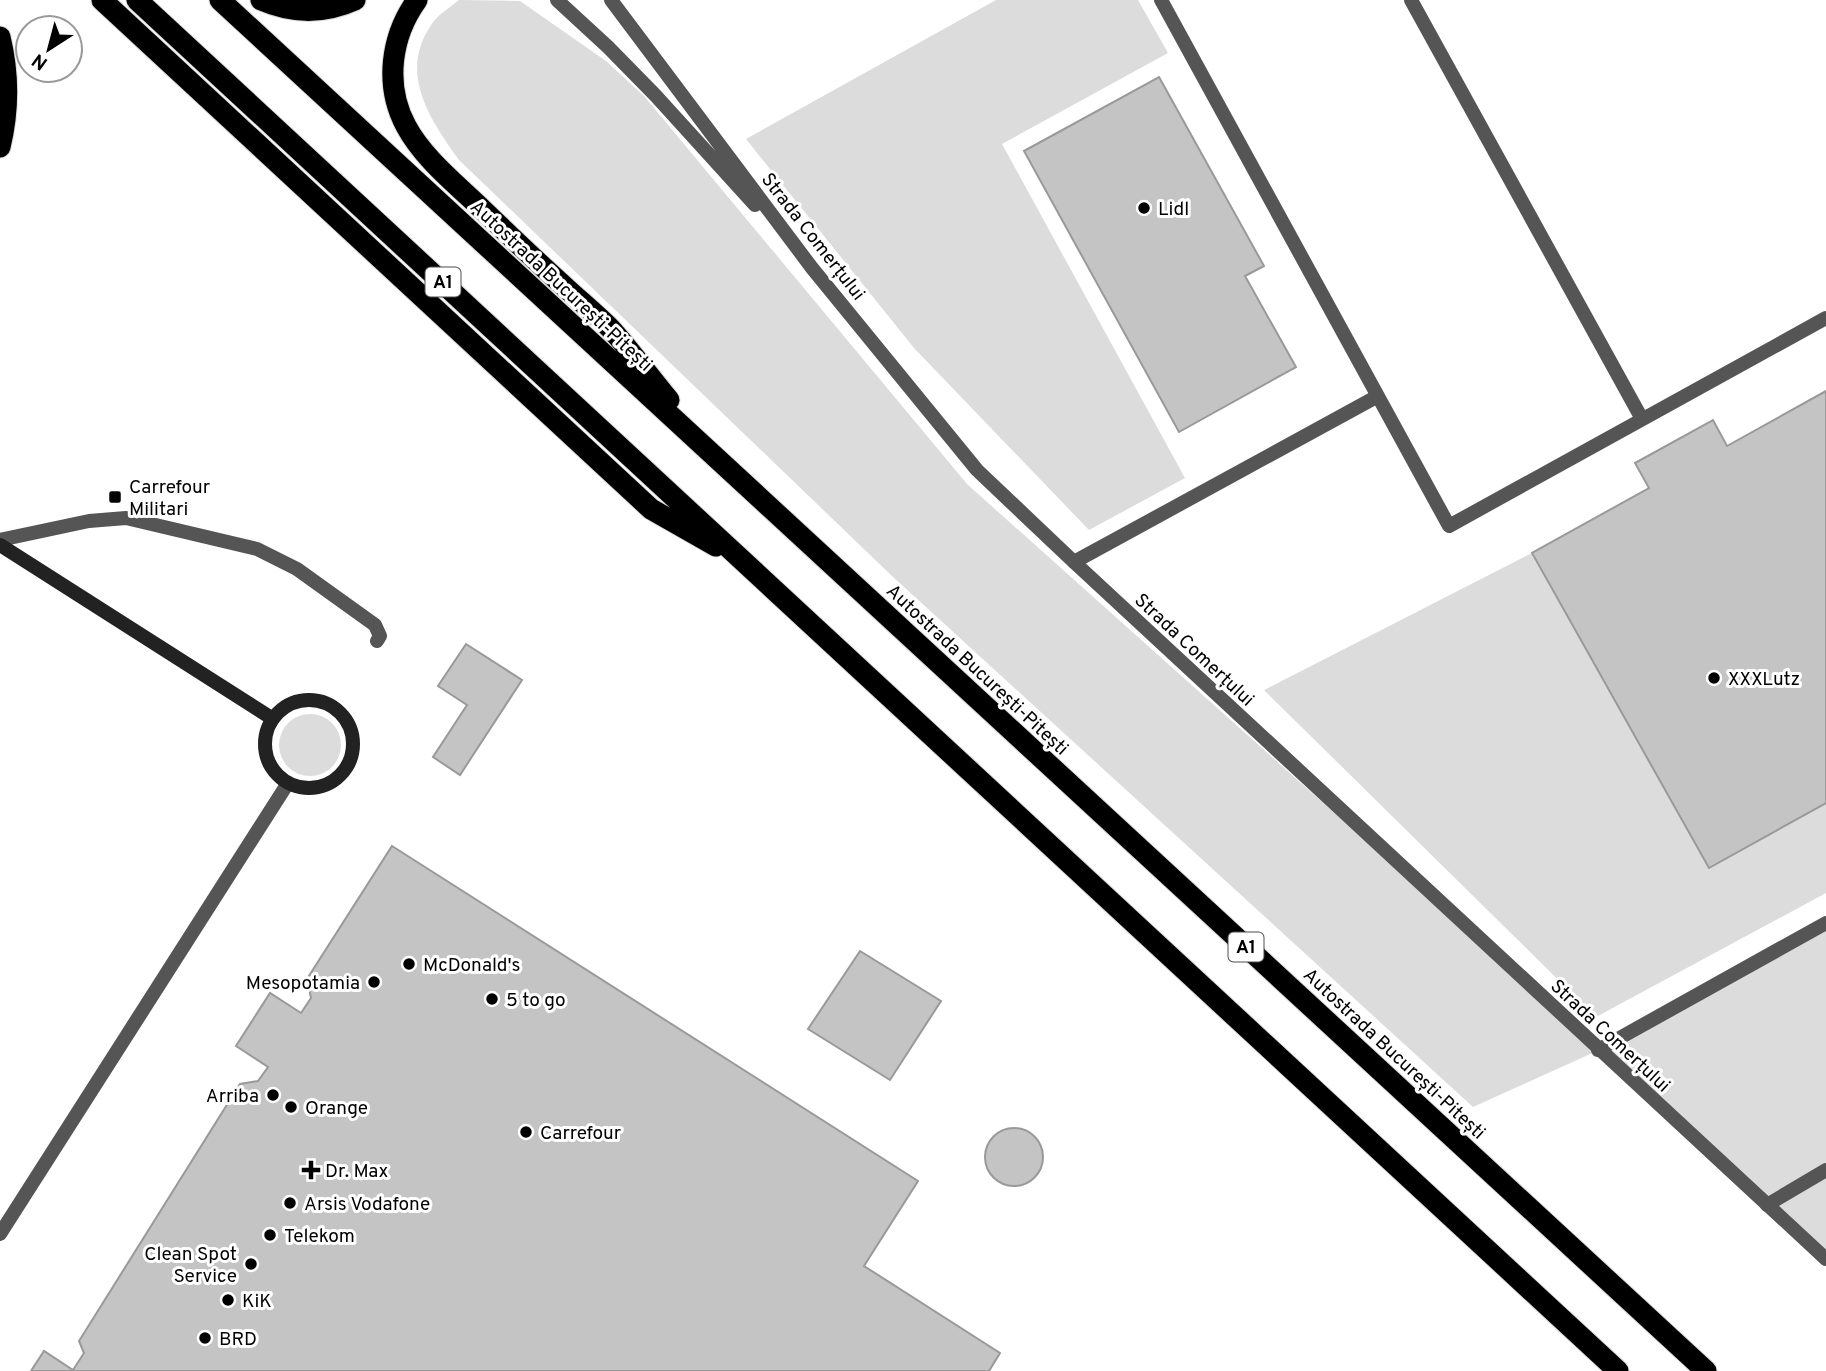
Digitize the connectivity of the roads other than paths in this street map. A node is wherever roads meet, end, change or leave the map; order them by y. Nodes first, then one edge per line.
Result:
1 (102, 0) edge
2 (137, 0) edge
3 (220, 0) edge
4 (261, 0) edge
5 (355, 0) edge
6 (418, 0) edge
7 (557, 0) edge
8 (611, 0) edge
9 (1161, 0) edge
10 (1411, 0) edge
11 (0, 37) edge
12 (0, 147) edge
13 (812, 268) junction
14 (1826, 318) edge
15 (1378, 396) junction
16 (1642, 419) junction
17 (786, 523) junction
18 (0, 543) edge
19 (1074, 562) junction
20 (748, 564) junction
21 (377, 641) dead end
22 (273, 719) junction
23 (288, 783) junction
24 (1826, 923) edge
25 (1598, 1050) junction
26 (1826, 1170) edge
27 (1767, 1205) junction
28 (0, 1234) edge
29 (1826, 1259) edge
30 (1618, 1371) edge
31 (1706, 1371) edge

1 - 20 highway
2 - 20 highway, A1
3 - 17 highway, Autostrada București-Pitești / A1
4 - 5 highway
6 - 17 highway
7 - 13 street
8 - 13 street, Strada Comerțului
9 - 15 street
10 - 16 street
11 - 12 highway
13 - 19 street, Strada Comerțului
14 - 16 street
15 - 16 street
15 - 19 street
17 - 31 highway, Autostrada București-Pitești / A1
18 - 21 street
18 - 22 street
19 - 25 street, Strada Comerțului
20 - 30 highway, A1
22 - 23 street
22 - 23 street
23 - 28 street
24 - 25 street
25 - 27 street, Strada Comerțului
26 - 27 street
27 - 29 street, Strada Comerțului

